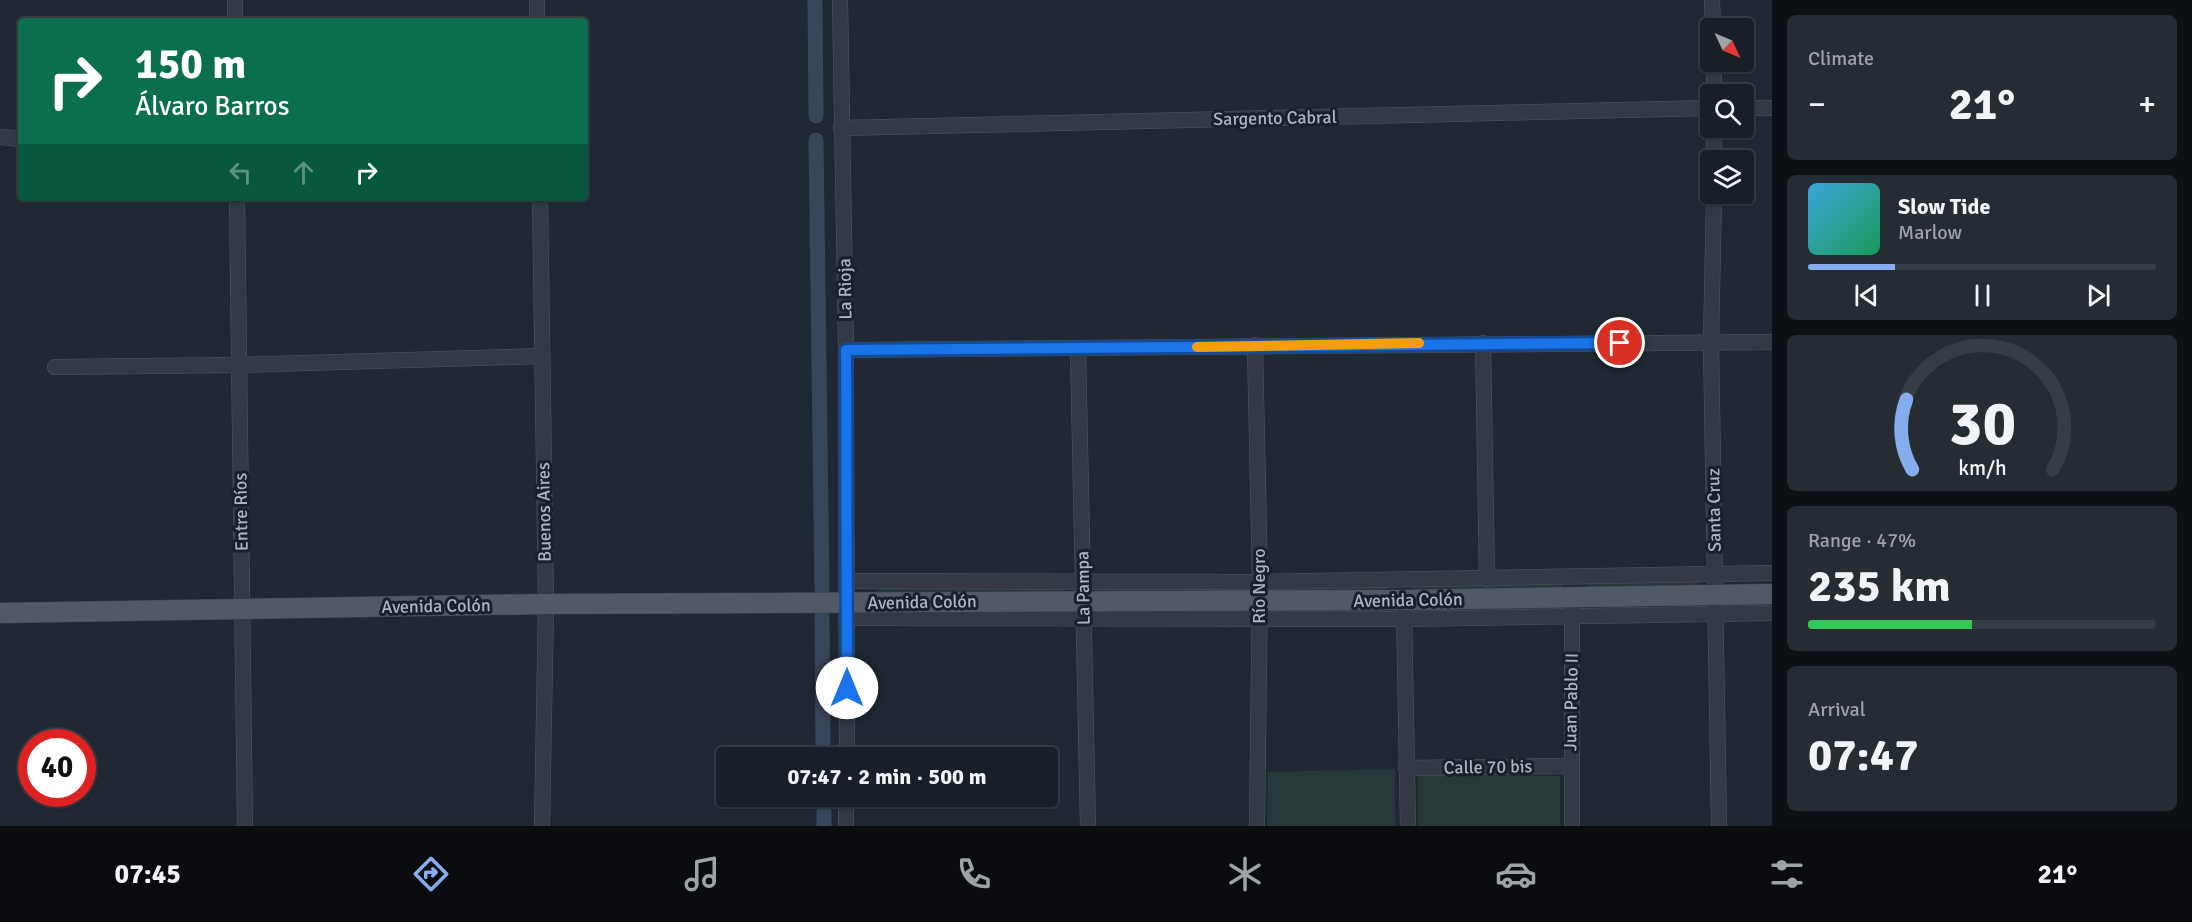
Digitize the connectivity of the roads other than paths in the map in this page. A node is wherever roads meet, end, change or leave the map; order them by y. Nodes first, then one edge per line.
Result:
1 (235, 0) edge
2 (537, 0) edge
3 (840, 0) edge
4 (1712, 0) edge
5 (235, 18) edge
6 (537, 18) edge
7 (1713, 18) edge
8 (1700, 108) edge
9 (1754, 108) edge
10 (1772, 108) edge
11 (841, 128) junction
12 (0, 137) edge
13 (18, 139) edge
14 (237, 201) edge
15 (540, 201) edge
16 (1713, 204) edge
17 (1772, 342) edge
18 (1483, 343) junction
19 (1711, 343) junction
20 (1255, 345) junction
21 (1078, 349) junction
22 (846, 350) junction
23 (542, 356) junction
24 (239, 365) junction
25 (55, 367) dead end
26 (1772, 573) edge
27 (1715, 574) junction
28 (1487, 579) junction
29 (1404, 580) junction
30 (846, 581) junction
31 (1772, 594) edge
32 (1572, 597) junction
33 (1083, 600) junction
34 (1260, 600) junction
35 (546, 604) junction
36 (1715, 604) junction
37 (242, 608) junction
38 (847, 610) junction
39 (1404, 610) junction
40 (0, 613) edge
41 (1772, 613) edge
42 (846, 747) edge
43 (1570, 766) junction
44 (1406, 768) junction
45 (846, 807) edge
46 (245, 826) edge
47 (542, 826) edge
48 (846, 826) edge
49 (1088, 826) edge
50 (1257, 826) edge
51 (1407, 826) edge
52 (1572, 826) edge
53 (1719, 826) edge

1 - 5 street
2 - 6 street
3 - 11 street, La Rioja
4 - 7 street
8 - 11 street, Sargento Cabral
9 - 10 street
11 - 22 street, La Rioja
12 - 13 street
14 - 24 street, Entre Ríos
15 - 23 street, Buenos Aires
16 - 19 street, Santa Cruz
17 - 19 street
18 - 19 street
18 - 20 street
18 - 28 street
19 - 27 street, Santa Cruz
20 - 21 street
20 - 34 street, Río Negro
21 - 22 street
21 - 33 street, La Pampa
22 - 30 street, La Rioja
23 - 24 street
23 - 35 street, Buenos Aires
24 - 25 street
24 - 37 street, Entre Ríos
26 - 27 street, Avenida Colón
27 - 32 street, Avenida Colón
27 - 36 street, Santa Cruz
28 - 29 street, Avenida Colón
28 - 32 street, Avenida Colón
29 - 34 street, Avenida Colón
29 - 39 street
30 - 33 street, Avenida Colón
30 - 38 street, La Rioja
31 - 36 main road, Avenida Colón
32 - 36 main road, Avenida Colón
32 - 39 main road, Avenida Colón
32 - 43 street, Juan Pablo II
33 - 34 main road, Avenida Colón
33 - 38 main road, Avenida Colón
33 - 49 street, La Pampa
34 - 39 main road, Avenida Colón
34 - 50 street, Río Negro
35 - 37 main road, Avenida Colón
35 - 38 main road, Avenida Colón
35 - 47 street, Buenos Aires
36 - 41 street, Avenida Colón
36 - 53 street, Santa Cruz
37 - 40 main road, Avenida Colón
37 - 46 street, Entre Ríos
38 - 42 street, La Rioja
39 - 44 street
43 - 44 street, Calle 70 bis
43 - 52 street, Juan Pablo II
44 - 51 street
45 - 48 street

